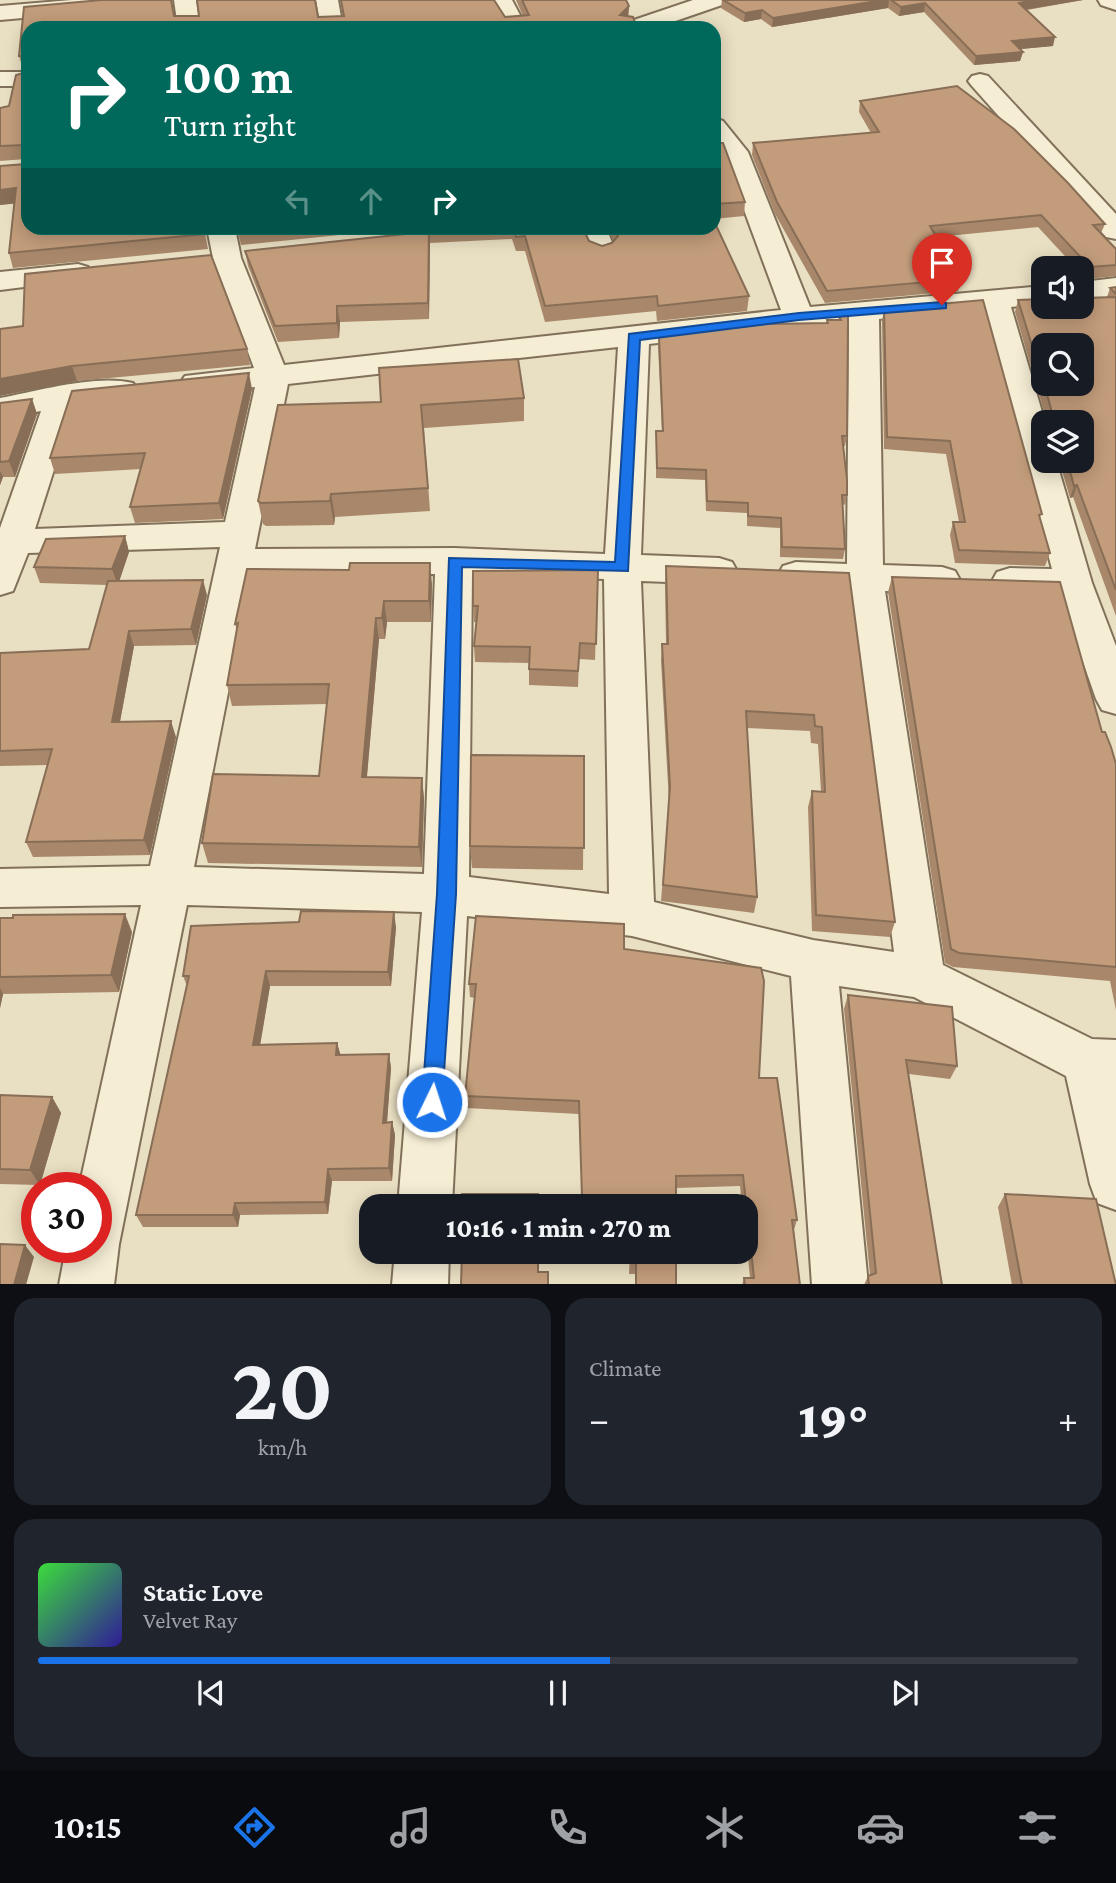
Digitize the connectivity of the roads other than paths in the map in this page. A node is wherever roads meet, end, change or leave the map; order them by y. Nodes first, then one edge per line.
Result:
1 (146, 0) edge
2 (185, 0) edge
3 (327, 0) edge
4 (501, 0) edge
5 (714, 0) edge
6 (1109, 0) edge
7 (1116, 3) edge
8 (0, 13) edge
9 (187, 21) edge
10 (331, 21) edge
11 (512, 21) edge
12 (654, 21) edge
13 (0, 79) edge
14 (21, 79) edge
15 (979, 80) dead end
16 (721, 135) edge
17 (1116, 231) edge
18 (225, 250) edge
19 (107, 270) edge
20 (0, 281) edge
21 (1116, 287) edge
22 (1094, 290) edge
23 (1031, 296) edge
24 (994, 300) junction
25 (864, 313) junction
26 (799, 317) junction
27 (634, 337) junction
28 (273, 377) junction
29 (61, 398) junction
30 (0, 408) edge
31 (7, 541) edge
32 (237, 548) junction
33 (454, 561) junction
34 (622, 567) junction
35 (865, 578) junction
36 (0, 582) edge
37 (1074, 583) junction
38 (1108, 657) edge
39 (1116, 699) edge
40 (169, 885) junction
41 (0, 888) edge
42 (446, 894) junction
43 (632, 916) junction
44 (813, 961) junction
45 (921, 977) junction
46 (1102, 1063) edge
47 (109, 1172) edge
48 (1116, 1184) edge
49 (426, 1194) edge
50 (90, 1263) edge
51 (421, 1264) edge
52 (86, 1284) edge
53 (420, 1284) edge
54 (840, 1284) edge

1 - 8 street
2 - 9 street
3 - 10 street
4 - 11 street
5 - 12 street
6 - 7 street
13 - 14 street
15 - 17 street
16 - 26 street
18 - 28 street
19 - 20 street
21 - 22 street
23 - 24 street
24 - 25 street
24 - 37 street
25 - 26 street
25 - 35 street
26 - 27 street
27 - 28 street
27 - 34 street
28 - 29 street
28 - 32 street
29 - 30 street
29 - 31 street
31 - 32 street
31 - 36 street
32 - 33 street
32 - 40 street
33 - 34 street
33 - 42 street
34 - 35 street
34 - 43 street
35 - 37 street
35 - 45 street
37 - 38 street
38 - 39 street
40 - 41 street
40 - 42 street
40 - 47 street
42 - 43 street
42 - 49 street
43 - 44 street
44 - 45 street
44 - 54 street
45 - 46 street
46 - 48 street
50 - 52 street
51 - 53 street

